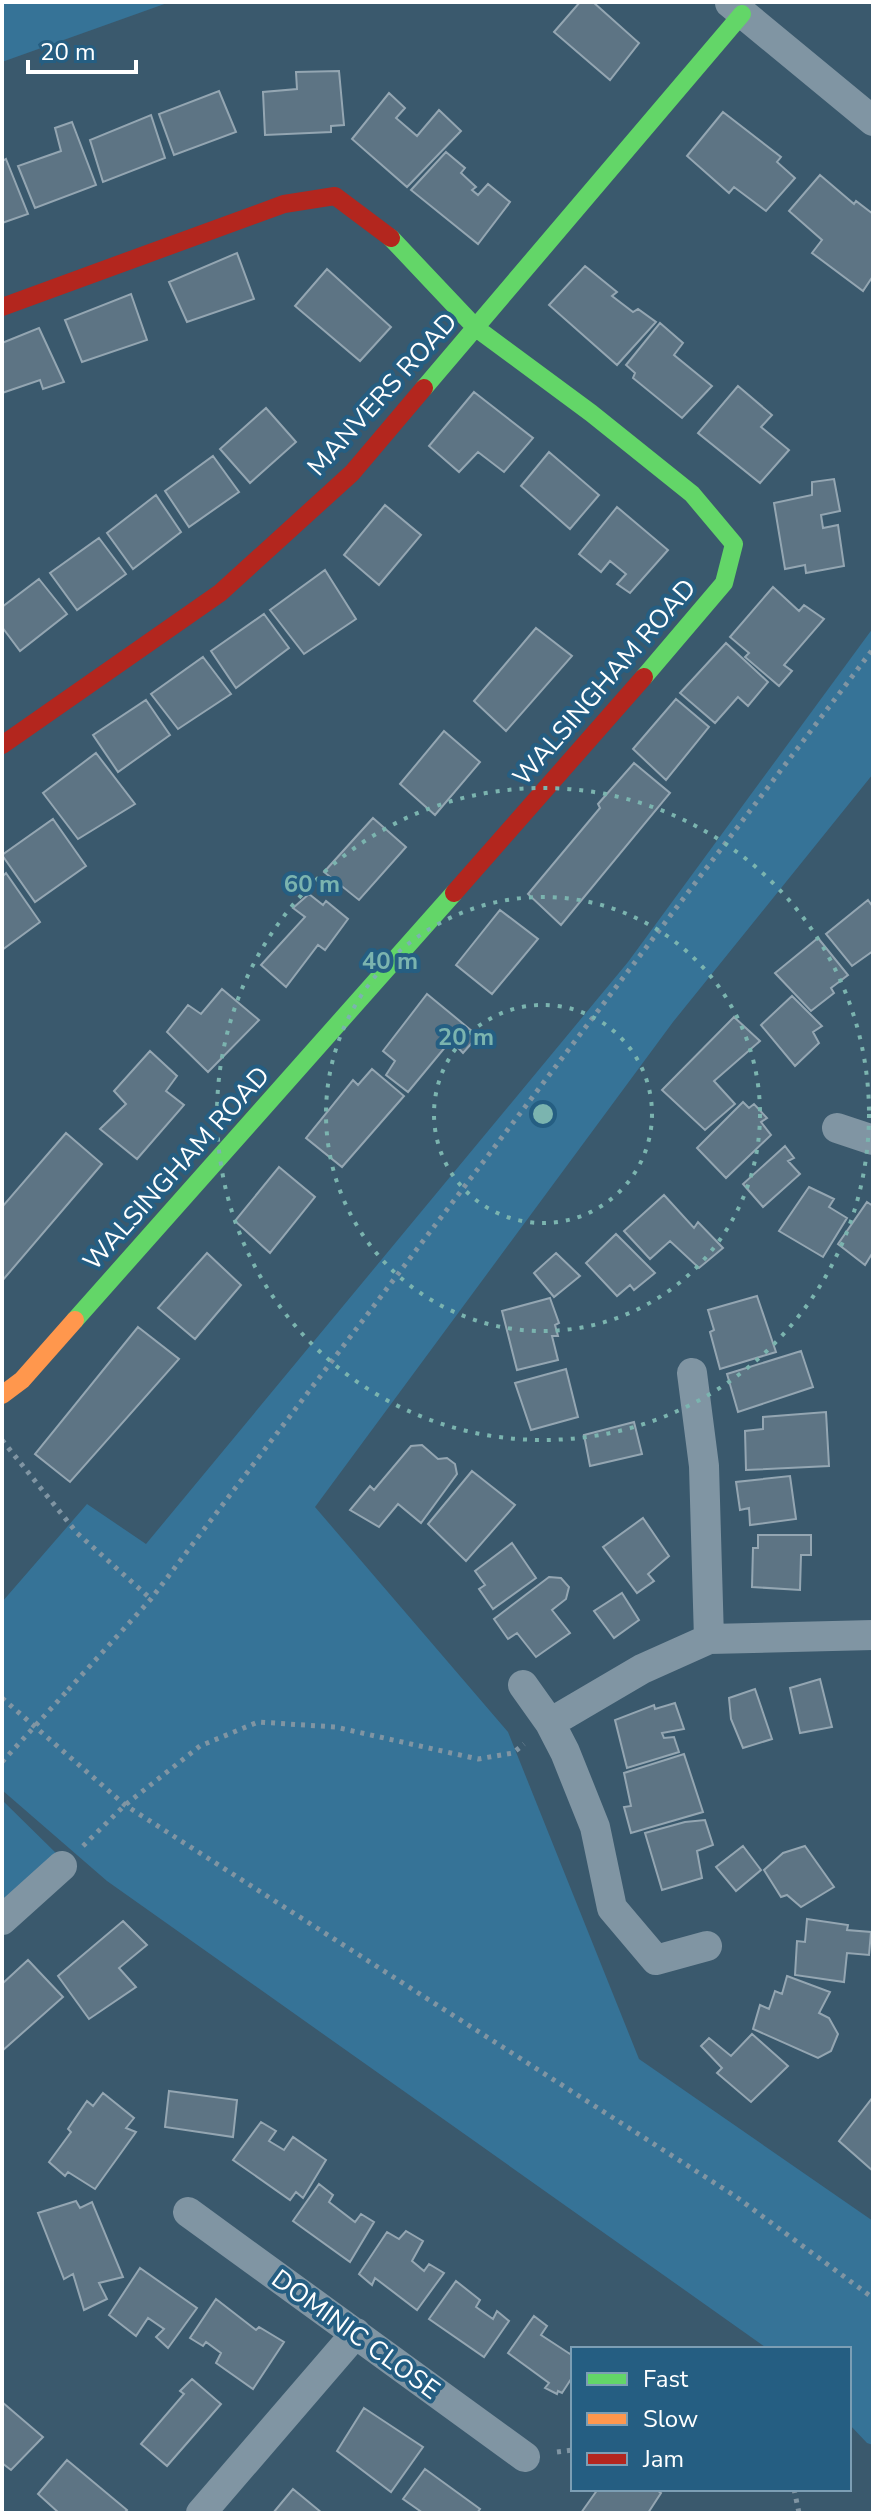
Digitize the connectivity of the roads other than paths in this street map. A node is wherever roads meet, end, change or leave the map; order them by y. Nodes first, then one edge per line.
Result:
1 (735, 8) edge
2 (873, 121) edge
3 (2, 307) edge
4 (476, 328) junction
5 (2, 745) edge
6 (837, 1128) dead end
7 (873, 1140) edge
8 (692, 1373) dead end
9 (2, 1395) edge
10 (873, 1635) edge
11 (709, 1639) junction
12 (523, 1685) dead end
13 (550, 1723) junction
14 (62, 1866) road end
15 (2, 1920) edge
16 (707, 1946) dead end
17 (188, 2212) dead end
18 (356, 2333) junction
19 (525, 2457) dead end
20 (201, 2513) edge

1 - 2 street
1 - 4 street, MANVERS ROAD
3 - 4 street, WALSINGHAM ROAD
4 - 5 street, MANVERS ROAD
4 - 9 street, WALSINGHAM ROAD
6 - 7 street
8 - 11 street
10 - 11 street
11 - 13 street
12 - 13 street
13 - 16 street
14 - 15 street
17 - 18 street, DOMINIC CLOSE
18 - 19 street, DOMINIC CLOSE
18 - 20 street

